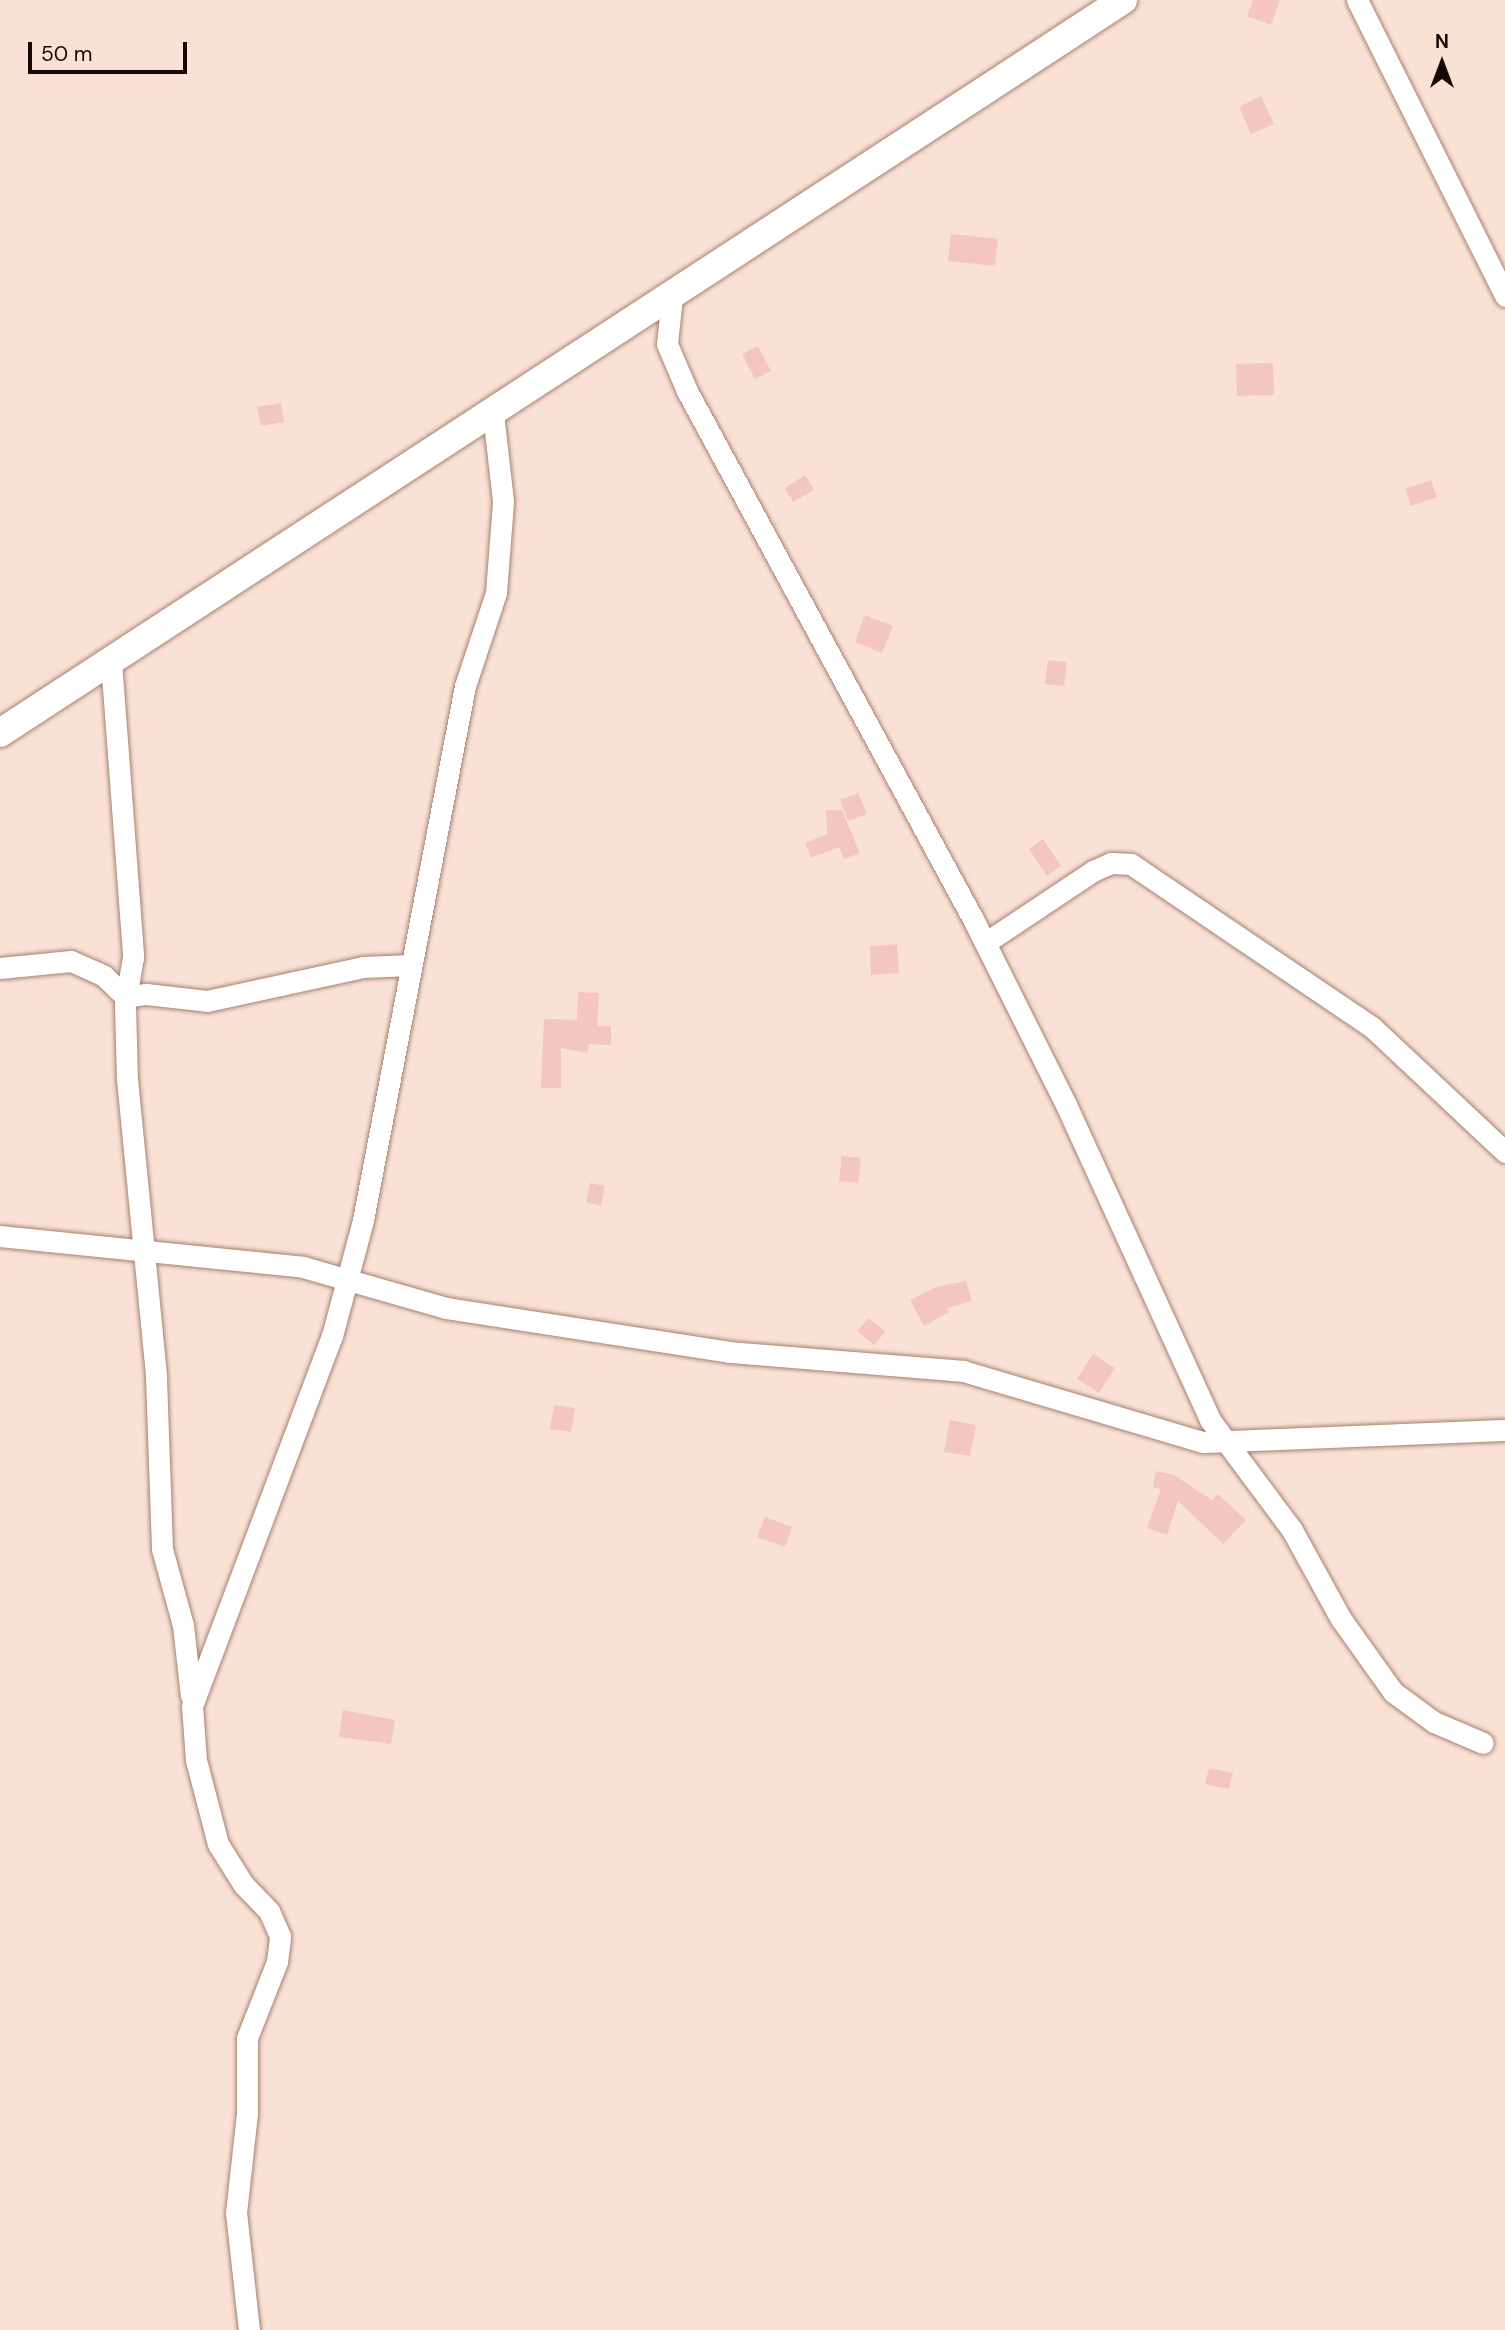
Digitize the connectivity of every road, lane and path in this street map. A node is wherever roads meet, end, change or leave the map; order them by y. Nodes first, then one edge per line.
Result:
1 (1123, 0) edge
2 (1357, 0) edge
3 (1505, 296) edge
4 (673, 297) junction
5 (493, 413) junction
6 (111, 661) junction
7 (0, 733) edge
8 (985, 943) junction
9 (411, 965) junction
10 (0, 968) edge
11 (127, 997) junction
12 (1505, 1152) edge
13 (0, 1236) edge
14 (145, 1251) junction
15 (349, 1279) junction
16 (1505, 1430) edge
17 (1223, 1442) junction
18 (192, 1706) junction
19 (1483, 1743) dead end
20 (249, 2330) edge

1 - 4 street
2 - 3 street
4 - 5 street
4 - 8 street
5 - 6 street
5 - 9 street
6 - 7 street
6 - 11 street
8 - 12 street
8 - 17 street
9 - 11 street
9 - 15 street
10 - 11 street
11 - 14 street
13 - 14 street
14 - 15 street
14 - 18 street
15 - 17 street
15 - 18 street
16 - 17 street
17 - 19 street
18 - 20 street

